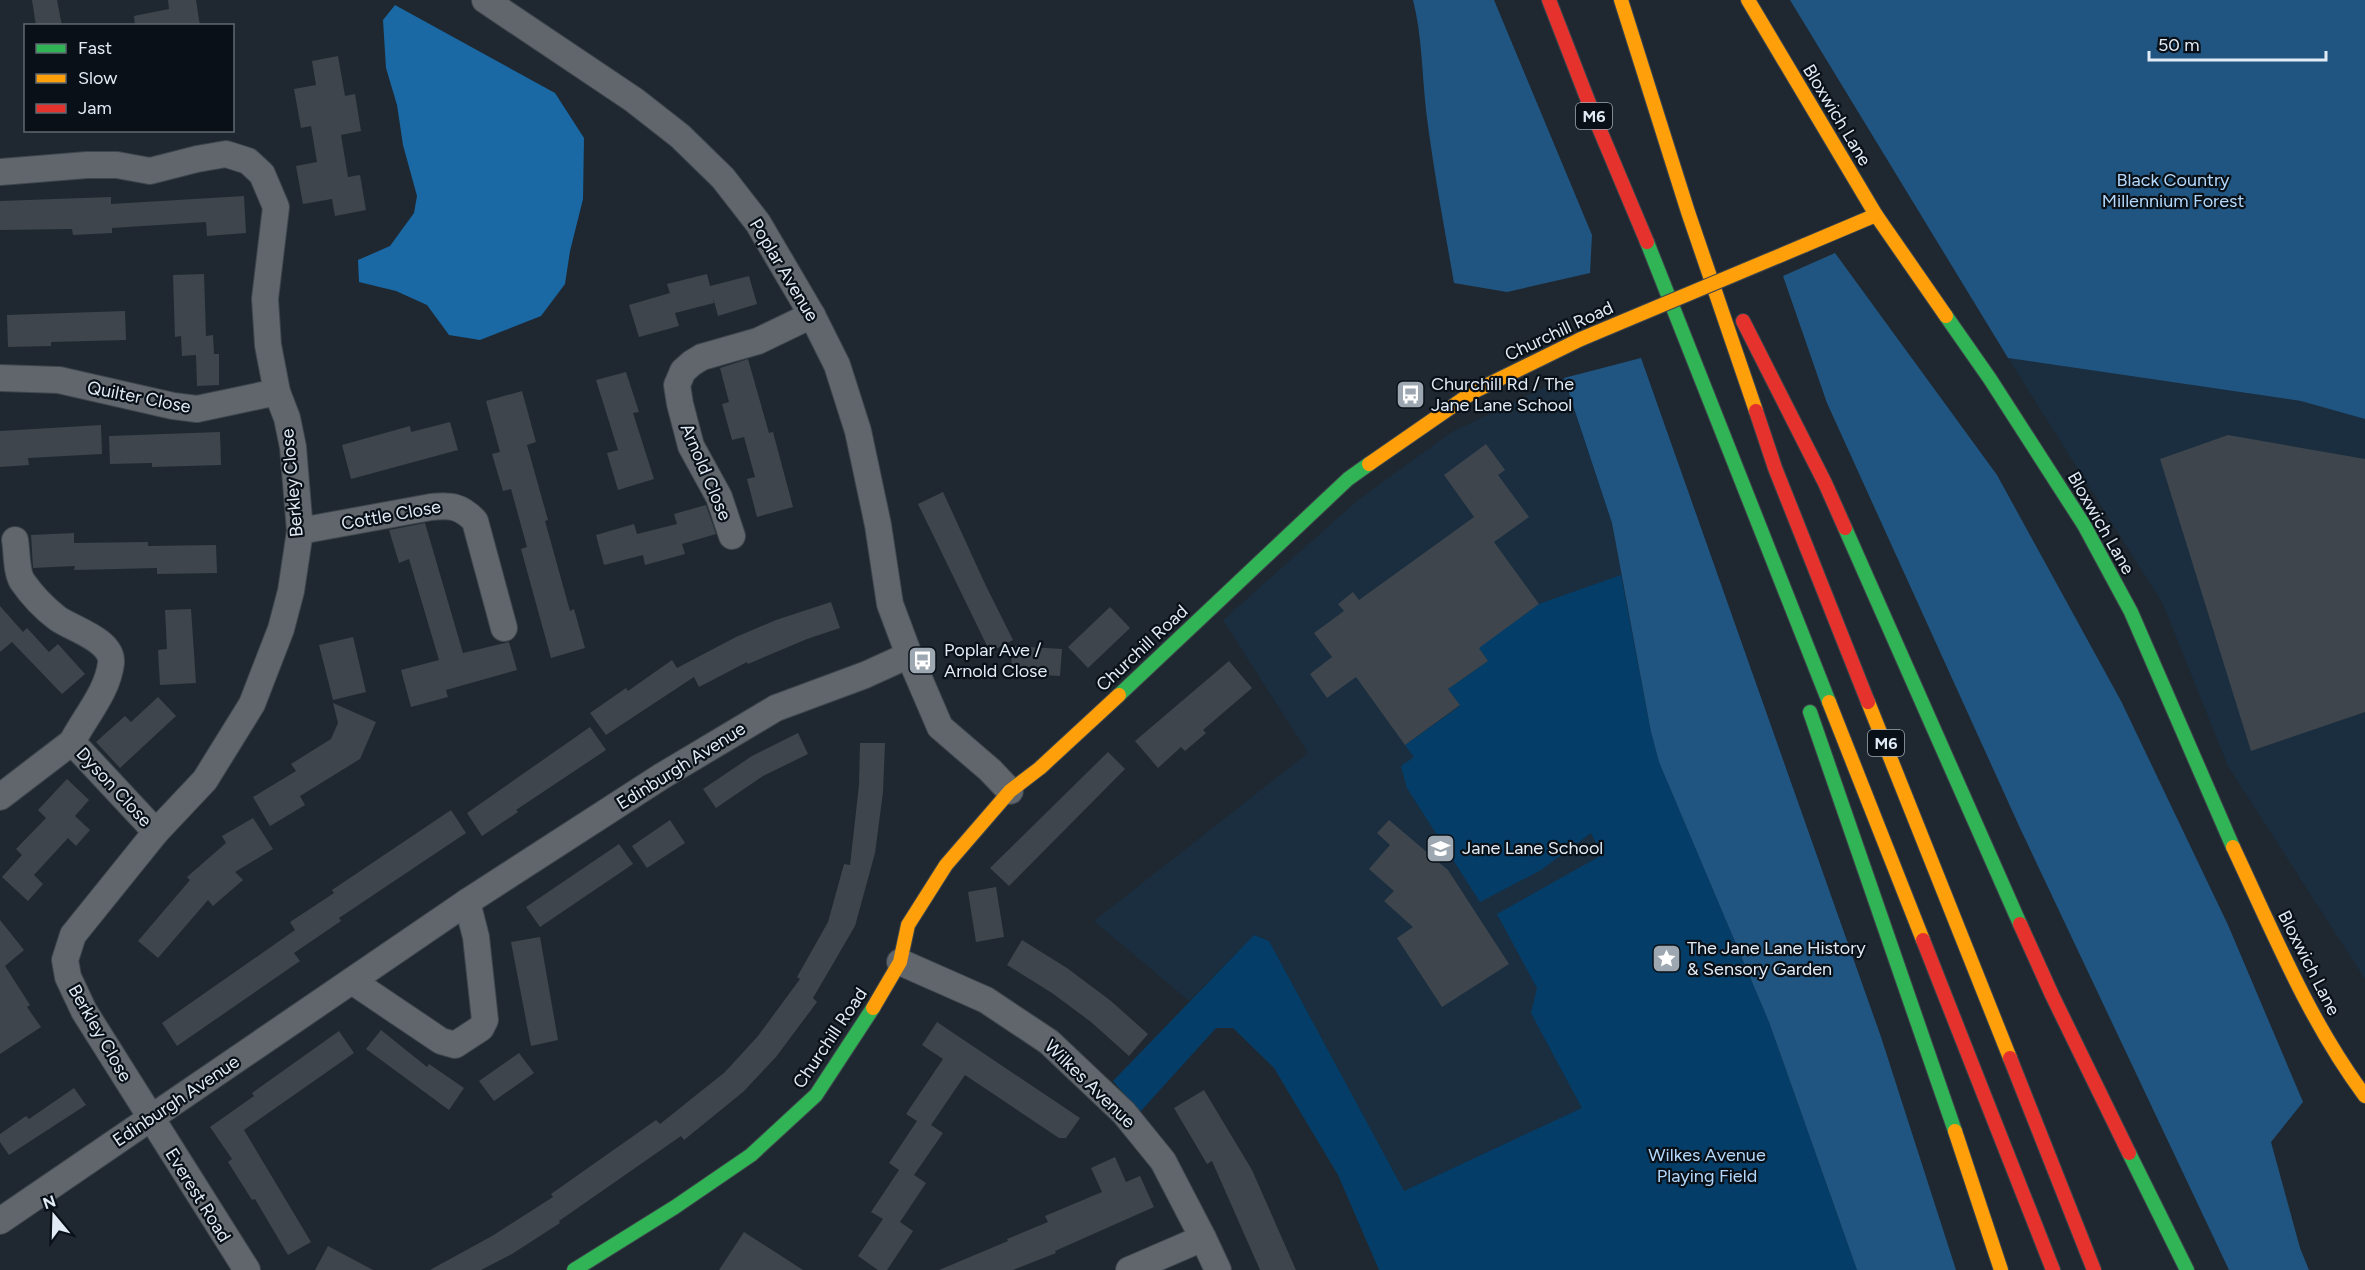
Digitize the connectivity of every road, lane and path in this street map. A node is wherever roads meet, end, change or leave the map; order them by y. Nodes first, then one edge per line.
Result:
1 (485, 0) edge
2 (1549, 0) edge
3 (1621, 0) edge
4 (1748, 0) edge
5 (0, 172) edge
6 (1688, 212) junction
7 (1876, 214) junction
8 (1643, 231) junction
9 (812, 315) junction
10 (0, 378) edge
11 (277, 392) junction
12 (300, 531) junction
13 (732, 536) dead end
14 (15, 540) dead end
15 (1752, 545) dead end
16 (504, 628) dead end
17 (909, 655) junction
18 (1807, 702) dead end
19 (72, 742) junction
20 (1010, 791) junction
21 (0, 797) edge
22 (156, 832) junction
23 (467, 902) junction
24 (900, 962) junction
25 (352, 981) junction
26 (2365, 1096) edge
27 (150, 1119) junction
28 (0, 1221) edge
29 (1203, 1238) junction
30 (247, 1270) edge
31 (574, 1270) edge
32 (1129, 1270) edge
33 (1218, 1270) edge
34 (2001, 1270) edge
35 (2053, 1270) edge
36 (2094, 1270) edge
37 (2187, 1270) edge

1 - 9 street, Poplar Avenue
2 - 8 main road, M6
3 - 6 main road, M6
4 - 7 main road, Bloxwich Lane
5 - 11 street, Berkley Close
6 - 36 main road, M6
6 - 37 main road
7 - 20 main road, Churchill Road, bridge
7 - 26 main road, Bloxwich Lane
8 - 15 main road
8 - 35 main road, M6
9 - 13 street, Arnold Close
9 - 17 street, Poplar Avenue
10 - 11 street, Quilter Close
11 - 12 street, Berkley Close
12 - 16 street, Cottle Close
12 - 22 street, Berkley Close
14 - 19 street, Dyson Close
17 - 20 street, Poplar Avenue
17 - 23 street, Edinburgh Avenue
18 - 34 main road
19 - 21 street, Dyson Close
19 - 22 street, Dyson Close
20 - 24 main road, Churchill Road
22 - 27 street, Berkley Close
23 - 25 street, Edinburgh Avenue
23 - 25 street
24 - 29 street, Wilkes Avenue
24 - 31 main road, Churchill Road
25 - 27 street, Edinburgh Avenue
27 - 28 street, Edinburgh Avenue
27 - 30 street, Everest Road
29 - 32 street
29 - 33 street, Wilkes Avenue

